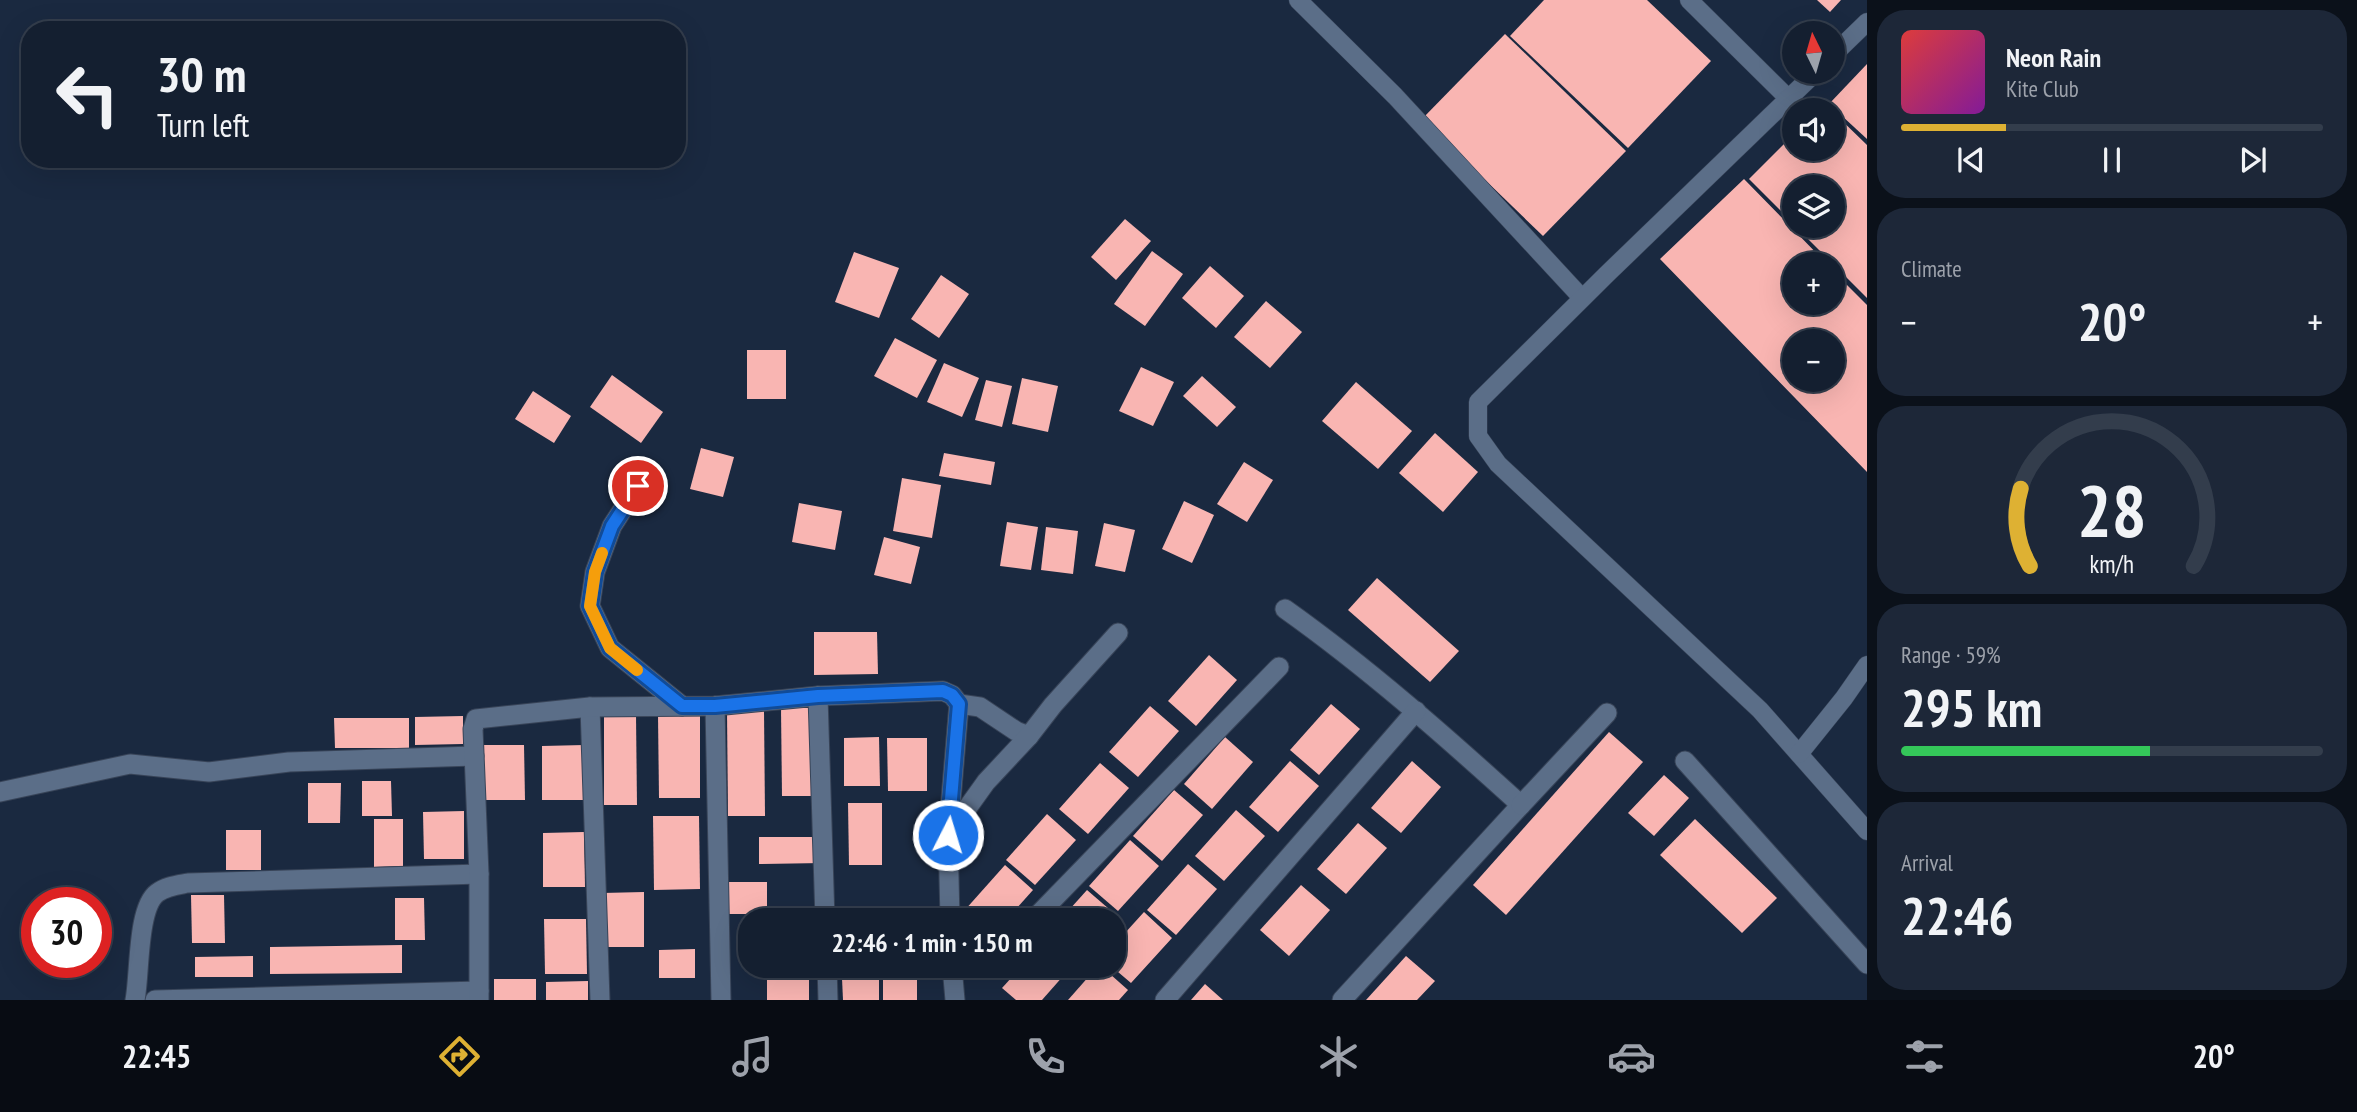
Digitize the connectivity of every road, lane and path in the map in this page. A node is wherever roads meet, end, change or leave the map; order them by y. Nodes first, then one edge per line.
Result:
1 (1298, 0) edge
2 (1689, 0) edge
3 (1867, 22) edge
4 (1845, 43) edge
5 (1803, 84) edge
6 (1788, 98) joint
7 (1782, 104) edge
8 (1582, 298) junction
9 (638, 486) dead end
10 (1284, 609) dead end
11 (1118, 633) dead end
12 (1867, 664) edge
13 (1279, 667) dead end
14 (818, 696) junction
15 (959, 704) junction
16 (682, 706) junction
17 (715, 706) junction
18 (590, 707) junction
19 (1416, 711) junction
20 (1607, 713) dead end
21 (1029, 736) junction
22 (1798, 754) junction
23 (474, 756) junction
24 (1685, 761) dead end
25 (0, 792) edge
26 (1521, 805) junction
27 (1867, 831) edge
28 (948, 835) junction
29 (479, 874) junction
30 (825, 908) edge
31 (950, 908) edge
32 (1045, 908) edge
33 (1867, 964) edge
34 (827, 978) edge
35 (953, 978) edge
36 (479, 995) edge
37 (135, 1000) edge
38 (155, 1000) edge
39 (600, 1000) edge
40 (721, 1000) edge
41 (828, 1000) edge
42 (955, 1000) edge
43 (1165, 1000) edge
44 (1342, 1000) edge

1 - 8 lane
2 - 6 lane
3 - 4 lane
5 - 6 lane
7 - 8 lane
8 - 22 lane
9 - 16 street
10 - 19 street
11 - 21 street
12 - 22 lane
13 - 32 street
14 - 15 street
14 - 17 street
14 - 30 street
15 - 21 street
15 - 28 street
16 - 17 street
16 - 18 street
17 - 40 street
18 - 23 street
18 - 39 street
19 - 26 street
19 - 43 street
20 - 26 street
21 - 28 street
22 - 27 lane
23 - 25 street
23 - 29 street
24 - 33 street
26 - 44 street
28 - 31 street
29 - 36 street
29 - 37 street
34 - 41 street
35 - 42 street
36 - 38 street

